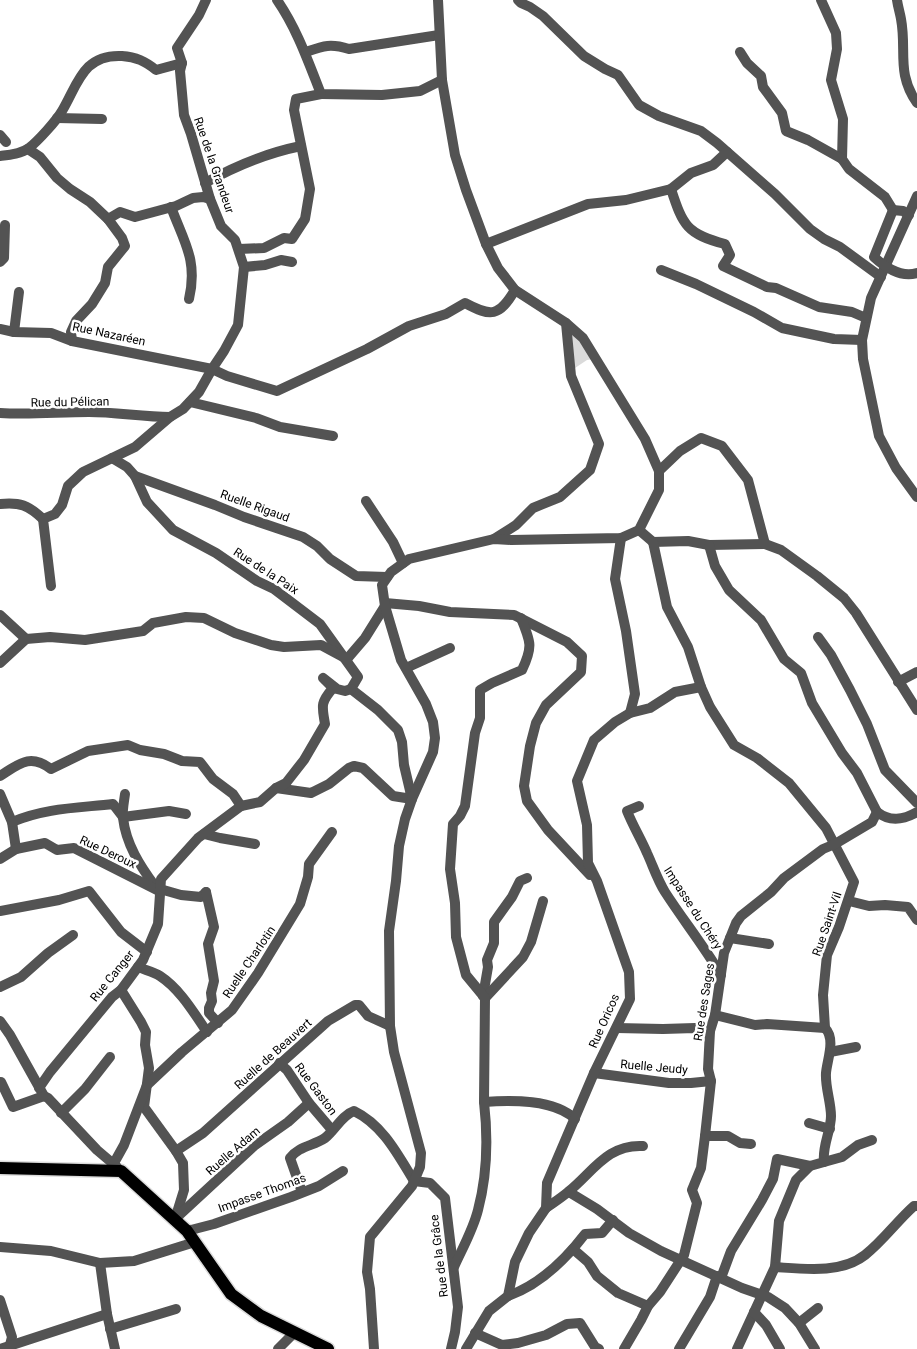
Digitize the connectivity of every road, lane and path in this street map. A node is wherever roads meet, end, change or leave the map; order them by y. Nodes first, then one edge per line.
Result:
1 (206, 0) edge
2 (277, 0) edge
3 (438, 0) edge
4 (518, 0) edge
5 (821, 0) edge
6 (897, 0) edge
7 (439, 35) junction
8 (306, 52) junction
9 (740, 52) dead end
10 (182, 62) junction
11 (442, 80) junction
12 (321, 94) junction
13 (917, 103) edge
14 (58, 118) junction
15 (102, 119) dead end
16 (301, 146) junction
17 (28, 149) junction
18 (727, 152) junction
19 (0, 156) edge
20 (842, 159) junction
21 (205, 183) junction
22 (671, 189) junction
23 (917, 196) edge
24 (210, 199) junction
25 (171, 207) junction
26 (893, 210) junction
27 (909, 215) junction
28 (108, 219) junction
29 (5, 225) dead end
30 (486, 244) junction
31 (239, 249) junction
32 (0, 262) edge
33 (292, 262) dead end
34 (244, 266) junction
35 (886, 268) junction
36 (661, 270) dead end
37 (917, 273) edge
38 (881, 277) junction
39 (515, 290) junction
40 (19, 292) dead end
41 (189, 299) dead end
42 (866, 318) junction
43 (566, 323) junction
44 (0, 329) edge
45 (14, 332) junction
46 (862, 340) junction
47 (72, 341) junction
48 (212, 369) junction
49 (190, 402) junction
50 (0, 413) edge
51 (170, 417) junction
52 (333, 436) dead end
53 (112, 458) junction
54 (659, 471) junction
55 (135, 476) junction
56 (917, 496) edge
57 (366, 501) dead end
58 (0, 504) edge
59 (43, 519) junction
60 (639, 530) junction
61 (621, 538) junction
62 (494, 539) junction
63 (653, 542) junction
64 (765, 544) junction
65 (709, 545) junction
66 (403, 563) junction
67 (387, 577) junction
68 (50, 586) dead end
69 (385, 604) junction
70 (0, 615) edge
71 (521, 618) junction
72 (818, 637) dead end
73 (26, 639) junction
74 (450, 648) dead end
75 (347, 659) junction
76 (0, 663) edge
77 (406, 668) junction
78 (917, 672) edge
79 (898, 682) junction
80 (701, 688) junction
81 (351, 689) junction
82 (917, 710) edge
83 (630, 714) junction
84 (0, 776) edge
85 (276, 788) junction
86 (0, 794) edge
87 (125, 794) dead end
88 (412, 799) junction
89 (917, 803) edge
90 (241, 806) junction
91 (639, 806) dead end
92 (876, 812) junction
93 (917, 812) edge
94 (186, 814) dead end
95 (123, 817) junction
96 (12, 822) junction
97 (332, 832) dead end
98 (204, 834) junction
99 (255, 844) dead end
100 (835, 844) junction
101 (16, 849) junction
102 (0, 858) edge
103 (527, 878) dead end
104 (597, 880) junction
105 (159, 891) junction
106 (544, 901) dead end
107 (849, 901) junction
108 (0, 911) edge
109 (917, 920) edge
110 (73, 935) dead end
111 (730, 938) junction
112 (769, 944) dead end
113 (147, 952) junction
114 (138, 967) junction
115 (721, 975) junction
116 (0, 987) edge
117 (121, 990) junction
118 (484, 997) junction
119 (715, 1015) junction
120 (0, 1021) edge
121 (218, 1022) junction
122 (390, 1026) junction
123 (616, 1028) junction
124 (824, 1028) junction
125 (710, 1031) junction
126 (208, 1032) junction
127 (856, 1047) dead end
128 (830, 1052) junction
129 (110, 1057) dead end
130 (279, 1063) junction
131 (594, 1073) junction
132 (711, 1081) junction
133 (1, 1082) dead end
134 (147, 1085) junction
135 (41, 1092) junction
136 (484, 1102) junction
137 (309, 1103) junction
138 (61, 1113) junction
139 (575, 1118) junction
140 (809, 1123) dead end
141 (830, 1129) junction
142 (332, 1130) junction
143 (705, 1136) junction
144 (872, 1140) dead end
145 (751, 1144) dead end
146 (643, 1146) dead end
147 (176, 1151) junction
148 (824, 1162) junction
149 (810, 1166) junction
150 (117, 1167) junction
151 (0, 1168) edge
152 (343, 1172) dead end
153 (414, 1181) junction
154 (302, 1192) junction
155 (569, 1192) junction
156 (917, 1206) edge
157 (546, 1208) junction
158 (174, 1219) junction
159 (612, 1220) junction
160 (187, 1231) junction
161 (195, 1242) junction
162 (0, 1247) edge
163 (573, 1249) junction
164 (681, 1260) junction
165 (100, 1263) junction
166 (454, 1267) junction
167 (776, 1267) junction
168 (719, 1277) junction
169 (763, 1295) junction
170 (508, 1296) junction
171 (0, 1300) edge
172 (648, 1306) junction
173 (818, 1308) dead end
174 (176, 1309) dead end
175 (754, 1312) junction
176 (106, 1314) junction
177 (799, 1323) junction
178 (110, 1329) junction
179 (294, 1333) junction
180 (475, 1333) junction
181 (7, 1348) edge
182 (115, 1349) edge
183 (278, 1349) edge
184 (328, 1349) edge
185 (374, 1349) edge
186 (451, 1349) edge
187 (466, 1349) edge
188 (599, 1349) edge
189 (624, 1349) edge
190 (678, 1349) edge
191 (737, 1349) edge
192 (780, 1349) edge
193 (815, 1349) edge

1 - 10 street, Rue de la Grandeur
2 - 8 street
3 - 7 street
4 - 18 street
5 - 20 street
6 - 13 street
7 - 8 street
7 - 11 street
8 - 12 street
9 - 20 street
10 - 14 street
10 - 21 street, Rue de la Grandeur
11 - 12 street
11 - 30 street
12 - 16 street
14 - 15 street
14 - 17 street
16 - 21 street
16 - 31 street
17 - 19 street
17 - 28 street
18 - 22 street
18 - 38 street
20 - 26 street
21 - 24 street, Rue de la Grandeur
22 - 30 street
22 - 42 street
23 - 27 street
24 - 25 street
24 - 31 street, Rue de la Grandeur
25 - 28 street
25 - 41 street
26 - 27 street
26 - 35 street
27 - 35 street
28 - 47 street
29 - 32 street
30 - 39 street
31 - 34 street, Rue de la Grandeur
33 - 34 street
34 - 48 street, Rue de la Grandeur
35 - 37 street
35 - 38 street
36 - 46 street
38 - 42 street
39 - 43 street
39 - 48 street, Rue Nazaréen
40 - 45 street
42 - 46 street
43 - 54 street
43 - 62 street
44 - 45 street, Rue Nazaréen
45 - 47 street, Rue Nazaréen
46 - 56 street
47 - 48 street, Rue Nazaréen
48 - 49 street, Rue de la Grandeur
49 - 51 street, Rue de la Grandeur
49 - 52 street
50 - 51 street, Rue du Pélican
51 - 53 street, Rue de la Grandeur
53 - 55 street, Ruelle Rigaud
53 - 59 street, Rue de la Grandeur
54 - 60 street
54 - 64 street
55 - 67 street, Ruelle Rigaud
55 - 75 street, Rue de la Paix
57 - 66 street
58 - 59 street
59 - 68 street
60 - 61 street
60 - 63 street
61 - 62 street
61 - 83 street
62 - 66 street
63 - 65 street
63 - 80 street, Rue Saint-Vil
64 - 65 street
64 - 79 street
65 - 92 street
66 - 67 street
67 - 69 street
69 - 71 street
69 - 75 street
69 - 77 street
70 - 73 street
71 - 104 street
71 - 118 street
72 - 89 street
73 - 75 street
73 - 76 street
74 - 77 street
75 - 81 street, Rue de la Paix
77 - 88 street
78 - 79 street
79 - 82 street
80 - 83 street, Rue Oricos
80 - 100 street, Rue Saint-Vil
81 - 85 street, Rue Canger
81 - 88 street
83 - 104 street, Rue Oricos
84 - 90 street
85 - 88 street
85 - 90 street, Rue Canger
86 - 96 street
87 - 95 street
88 - 122 street
90 - 98 street, Rue Canger
91 - 115 street, Impasse du Chéry
92 - 93 street
92 - 100 street, Rue des Sages
94 - 95 street
95 - 96 street
95 - 105 street
96 - 101 street
97 - 121 street, Ruelle Charlotin
98 - 99 street
98 - 105 street, Rue Canger
100 - 107 street, Rue Saint-Vil
100 - 111 street, Rue des Sages
101 - 102 street, Rue Deroux
101 - 105 street, Rue Deroux
103 - 118 street
104 - 123 street, Rue Oricos
105 - 113 street, Rue Canger
105 - 121 street, Rue Deroux
106 - 118 street
107 - 109 street
107 - 124 street, Rue Saint-Vil
108 - 113 street
110 - 116 street
111 - 112 street
111 - 115 street, Rue des Sages
113 - 114 street, Rue Canger
114 - 117 street, Rue Canger
114 - 126 street
115 - 119 street, Rue des Sages
117 - 134 street
117 - 135 street, Rue Canger
118 - 136 street
119 - 124 street
119 - 125 street, Rue des Sages
120 - 135 street
121 - 126 street, Ruelle Charlotin
122 - 130 street, Ruelle de Beauvert
122 - 153 street
123 - 125 street
123 - 131 street, Rue Oricos
124 - 128 street, Rue Saint-Vil
125 - 132 street, Rue des Sages
126 - 134 street, Ruelle Charlotin
127 - 128 street
128 - 141 street, Rue Saint-Vil
129 - 138 street
130 - 137 street, Rue Gaston
130 - 147 street, Ruelle de Beauvert
131 - 132 street, Ruelle Jeudy
131 - 139 street, Rue Oricos
132 - 143 street, Rue des Sages
133 - 135 street
134 - 147 street
134 - 150 street, Ruelle Charlotin
135 - 138 street
136 - 139 street
136 - 166 street
137 - 142 street, Rue Gaston
137 - 158 street, Ruelle Adam
138 - 150 street
139 - 157 street, Rue Oricos
140 - 141 street
141 - 148 street, Rue Saint-Vil
142 - 153 street
142 - 154 street
143 - 145 street
143 - 164 street, Rue des Sages
144 - 148 street
146 - 155 street
147 - 158 street
148 - 149 street
149 - 167 street
149 - 168 street
150 - 151 main road
150 - 158 main road
152 - 154 street, Impasse Thomas
153 - 166 street, Rue de la Grâce
153 - 185 street
154 - 160 street, Impasse Thomas
155 - 157 street
155 - 159 street
156 - 167 street
157 - 170 street
158 - 160 main road
159 - 163 street
159 - 164 street
160 - 161 main road
161 - 165 street
161 - 179 main road
162 - 165 street
163 - 170 street
163 - 172 street
164 - 168 street
164 - 172 street, Rue des Sages
165 - 176 street
166 - 186 street, Rue de la Grâce
167 - 169 street
168 - 169 street
168 - 190 street
169 - 175 street
169 - 177 street
170 - 180 street
171 - 181 street
172 - 189 street, Rue des Sages
173 - 177 street
174 - 178 street
175 - 191 street
175 - 192 street
176 - 178 street
176 - 181 street
177 - 193 street
178 - 182 street
179 - 183 street
179 - 184 main road
180 - 187 street
180 - 188 street

